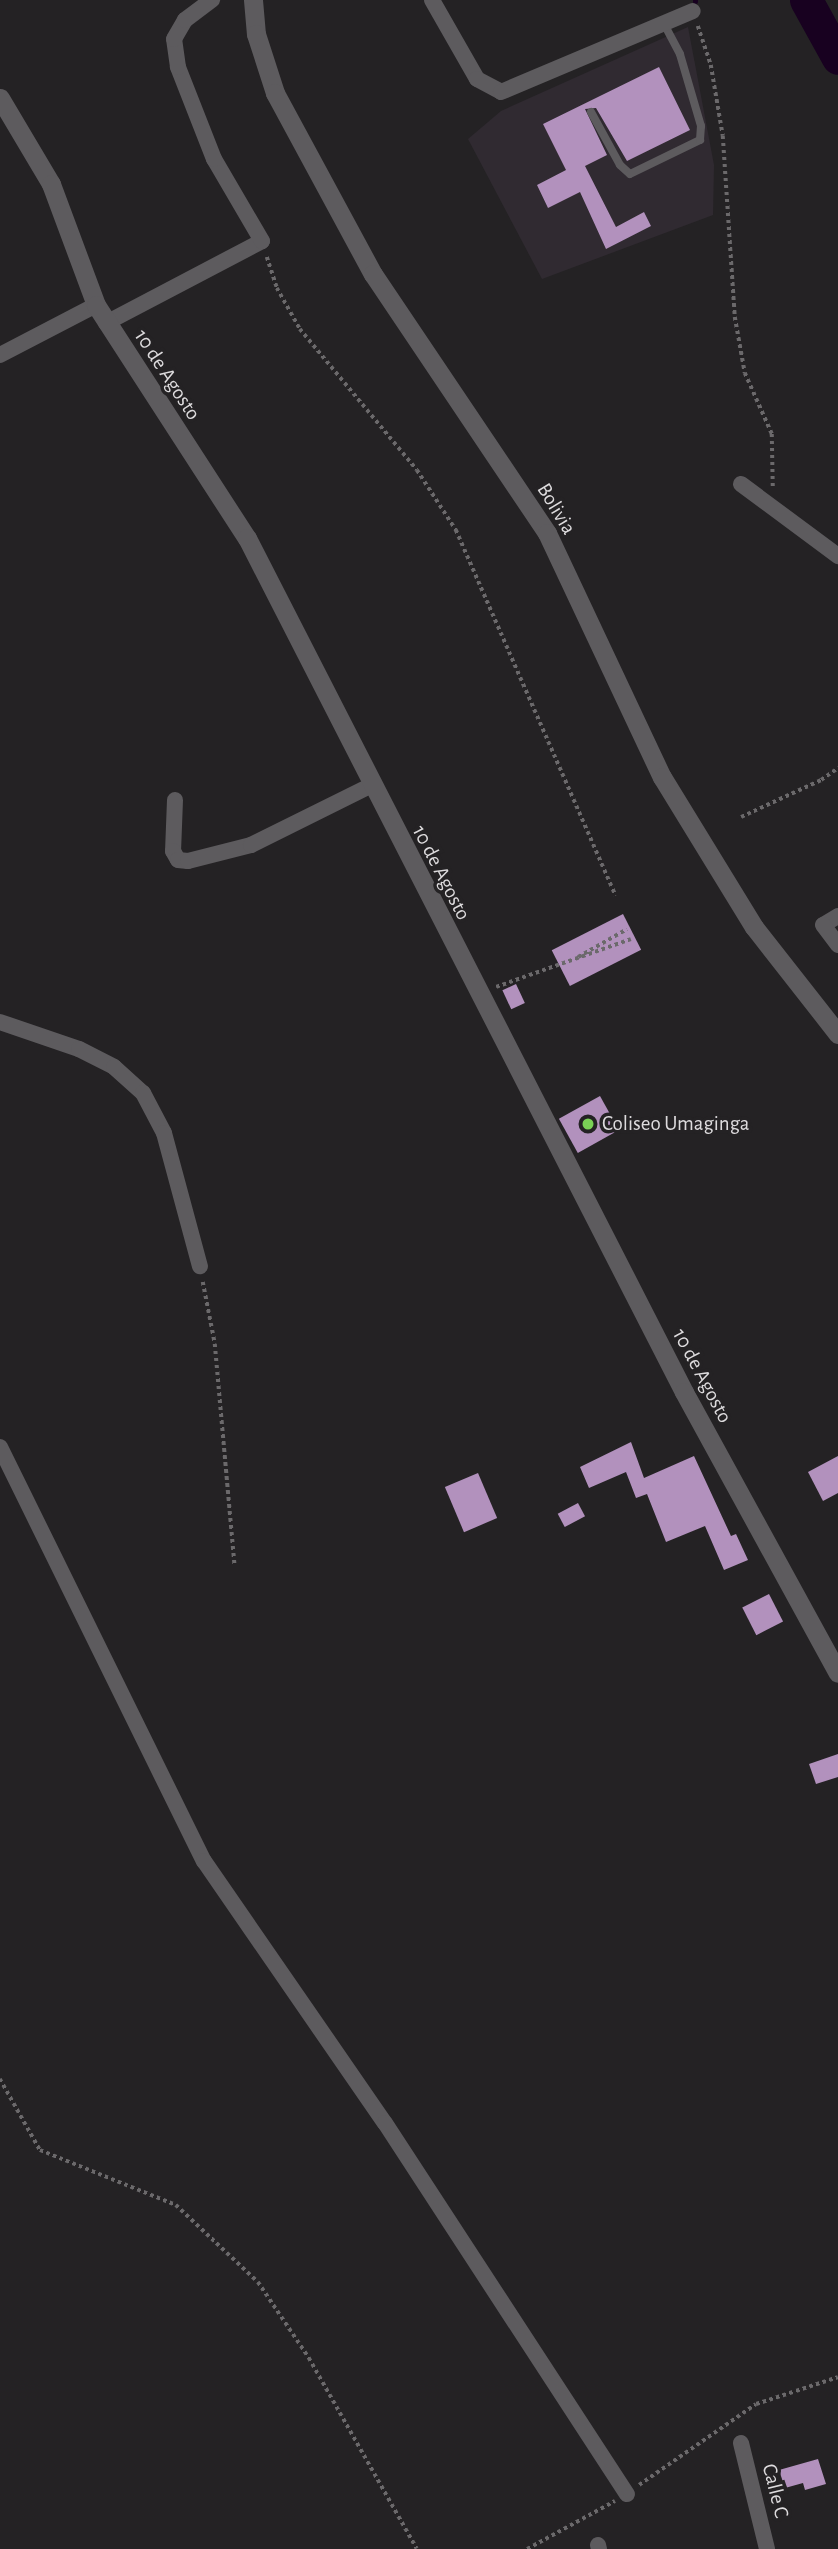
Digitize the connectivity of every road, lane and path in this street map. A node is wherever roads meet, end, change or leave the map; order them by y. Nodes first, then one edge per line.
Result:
1 (212, 0) edge
2 (253, 0) edge
3 (432, 0) edge
4 (693, 11) joint
5 (664, 24) junction
6 (0, 98) edge
7 (591, 113) dead end
8 (262, 241) junction
9 (96, 305) junction
10 (106, 323) junction
11 (0, 355) edge
12 (741, 484) dead end
13 (774, 507) junction
14 (838, 556) edge
15 (838, 768) edge
16 (370, 786) junction
17 (175, 800) dead end
18 (741, 817) dead end
19 (616, 896) dead end
20 (838, 916) edge
21 (626, 929) dead end
22 (631, 939) dead end
23 (838, 944) edge
24 (578, 957) junction
25 (478, 994) junction
26 (0, 1022) edge
27 (838, 1034) edge
28 (200, 1266) joint
29 (0, 1447) edge
30 (235, 1566) dead end
31 (838, 1673) edge
32 (0, 2079) edge
33 (838, 2377) edge
34 (741, 2443) dead end
35 (627, 2494) junction
36 (416, 2549) edge
37 (527, 2549) edge
38 (767, 2549) edge

1 - 8 street
2 - 27 street, Bolivia
3 - 5 street
4 - 5 street
4 - 13 path
5 - 7 lane
6 - 9 street, 10 de Agosto
8 - 10 street
8 - 19 path
9 - 10 street, 10 de Agosto
9 - 11 street
10 - 16 street, 10 de Agosto
12 - 13 street
13 - 14 street
15 - 18 path
16 - 17 street
16 - 25 street, 10 de Agosto
20 - 23 street
21 - 24 path
22 - 24 path
24 - 25 path
25 - 31 street, 10 de Agosto
26 - 28 street
28 - 30 path
29 - 35 street
32 - 36 path
33 - 35 path
34 - 38 street, Calle C
35 - 37 path

